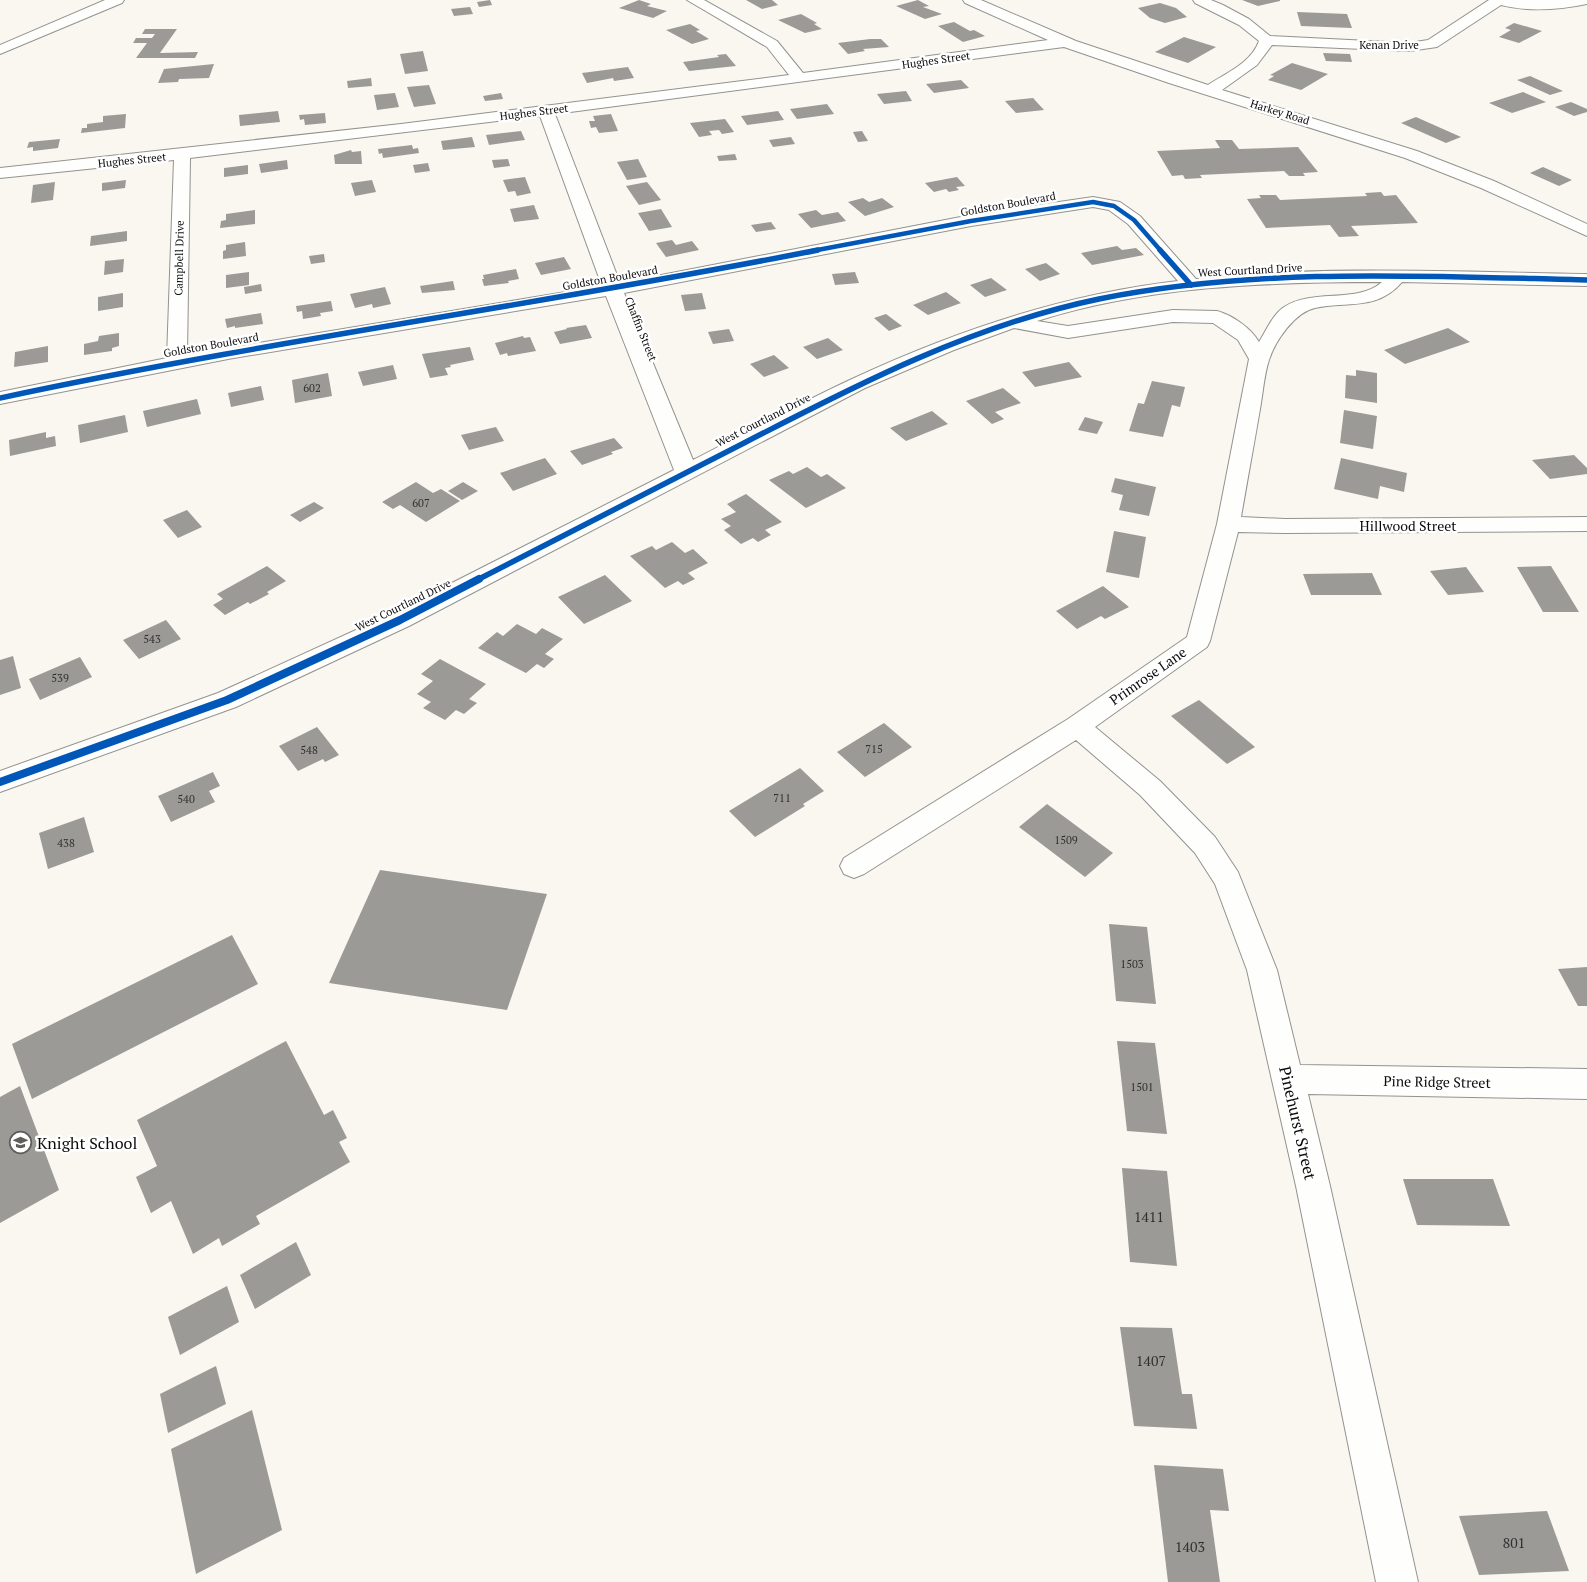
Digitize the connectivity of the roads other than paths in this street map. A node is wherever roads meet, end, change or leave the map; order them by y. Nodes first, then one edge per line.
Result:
1 (117, 0) edge
2 (694, 0) edge
3 (970, 0) edge
4 (1200, 0) edge
5 (1497, 0) edge
6 (1586, 0) edge
7 (1266, 40) junction
8 (1067, 42) junction
9 (0, 50) edge
10 (799, 78) junction
11 (1211, 90) junction
12 (546, 110) junction
13 (182, 155) junction
14 (0, 173) edge
15 (1587, 231) edge
16 (1397, 276) junction
17 (1587, 280) edge
18 (1191, 285) junction
19 (613, 290) junction
20 (1009, 322) junction
21 (1258, 359) junction
22 (177, 362) junction
23 (0, 398) edge
24 (686, 471) junction
25 (1228, 524) junction
26 (1587, 524) edge
27 (1077, 726) junction
28 (0, 782) edge
29 (854, 866) dead end
30 (1287, 1079) junction
31 (1587, 1084) edge
32 (1397, 1582) edge

1 - 9 street
2 - 10 street
3 - 8 street, Harkey Road
4 - 7 street
5 - 6 street
5 - 7 street, Kenan Drive
7 - 11 street
8 - 10 street, Hughes Street
8 - 11 street, Harkey Road
10 - 12 street, Hughes Street
11 - 15 street, Harkey Road
12 - 13 street, Hughes Street
12 - 19 street, Chaffin Street
13 - 14 street, Hughes Street
13 - 22 street, Campbell Drive
16 - 17 street, West Courtland Drive
16 - 18 street, West Courtland Drive
16 - 21 street, Primrose Lane
18 - 19 street, Goldston Boulevard
18 - 20 street, West Courtland Drive
19 - 22 street, Goldston Boulevard
19 - 24 street, Chaffin Street
20 - 21 street
20 - 24 street, West Courtland Drive
21 - 25 street, Primrose Lane
22 - 23 street, Goldston Boulevard
24 - 28 street, West Courtland Drive
25 - 26 street, Hillwood Street
25 - 27 street, Primrose Lane
27 - 29 street, Primrose Lane
27 - 30 street, Pinehurst Street
30 - 31 street, Pine Ridge Street
30 - 32 street, Pinehurst Street

